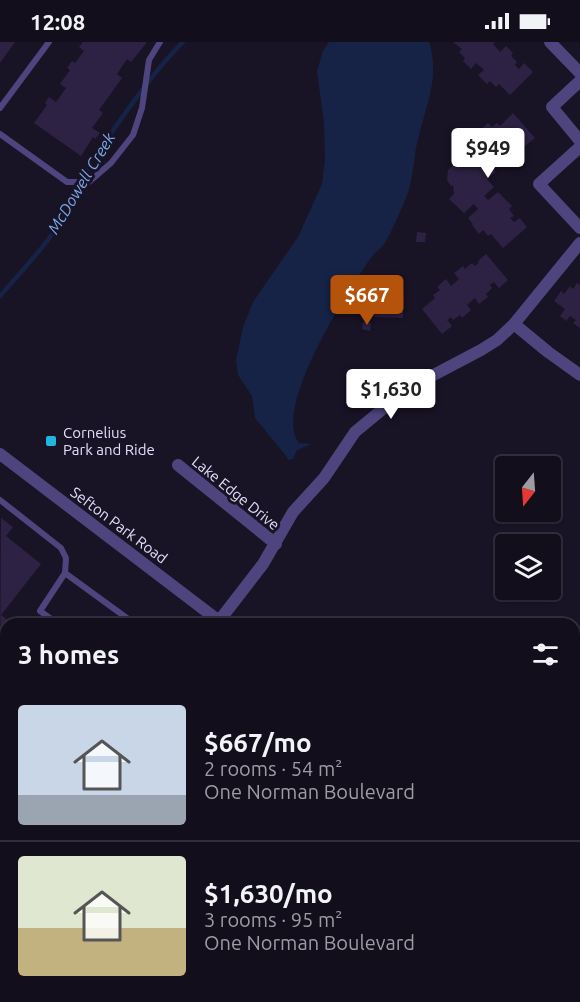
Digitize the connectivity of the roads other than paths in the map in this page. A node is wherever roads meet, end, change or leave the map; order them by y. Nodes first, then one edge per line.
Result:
1 (49, 42) edge
2 (160, 42) edge
3 (550, 42) edge
4 (580, 73) edge
5 (580, 81) edge
6 (0, 108) edge
7 (0, 134) edge
8 (580, 141) edge
9 (580, 147) edge
10 (580, 228) edge
11 (580, 243) edge
12 (514, 324) junction
13 (580, 375) edge
14 (0, 454) edge
15 (178, 465) dead end
16 (0, 500) edge
17 (276, 544) junction
18 (65, 573) junction
19 (50, 618) edge
20 (127, 618) edge
21 (213, 618) edge
22 (223, 618) edge

1 - 6 lane
2 - 7 lane
3 - 4 street
5 - 8 street
9 - 10 street
11 - 12 street
12 - 13 street
12 - 17 street
14 - 21 street, Sefton Park Road
15 - 17 street, Lake Edge Drive
16 - 18 lane
17 - 22 street
18 - 19 lane
18 - 20 lane

